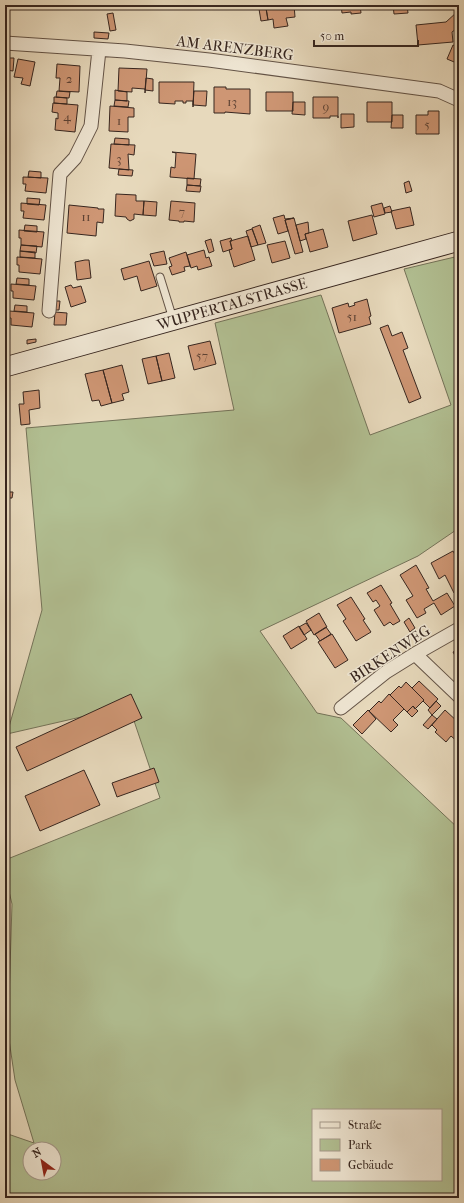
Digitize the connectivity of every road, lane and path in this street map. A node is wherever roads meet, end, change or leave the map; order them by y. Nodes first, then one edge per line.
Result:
1 (5, 43) edge
2 (99, 50) junction
3 (459, 100) edge
4 (459, 241) edge
5 (160, 277) dead end
6 (49, 311) dead end
7 (173, 320) junction
8 (5, 367) edge
9 (459, 629) edge
10 (414, 654) junction
11 (459, 696) edge
12 (341, 708) dead end

1 - 2 street, AM ARENZBERG
2 - 3 street, AM ARENZBERG
2 - 6 street
4 - 7 main road, WUPPERTALSTRASSE
5 - 7 lane
7 - 8 main road, WUPPERTALSTRASSE
9 - 10 street, BIRKENWEG
10 - 11 street
10 - 12 street, BIRKENWEG

